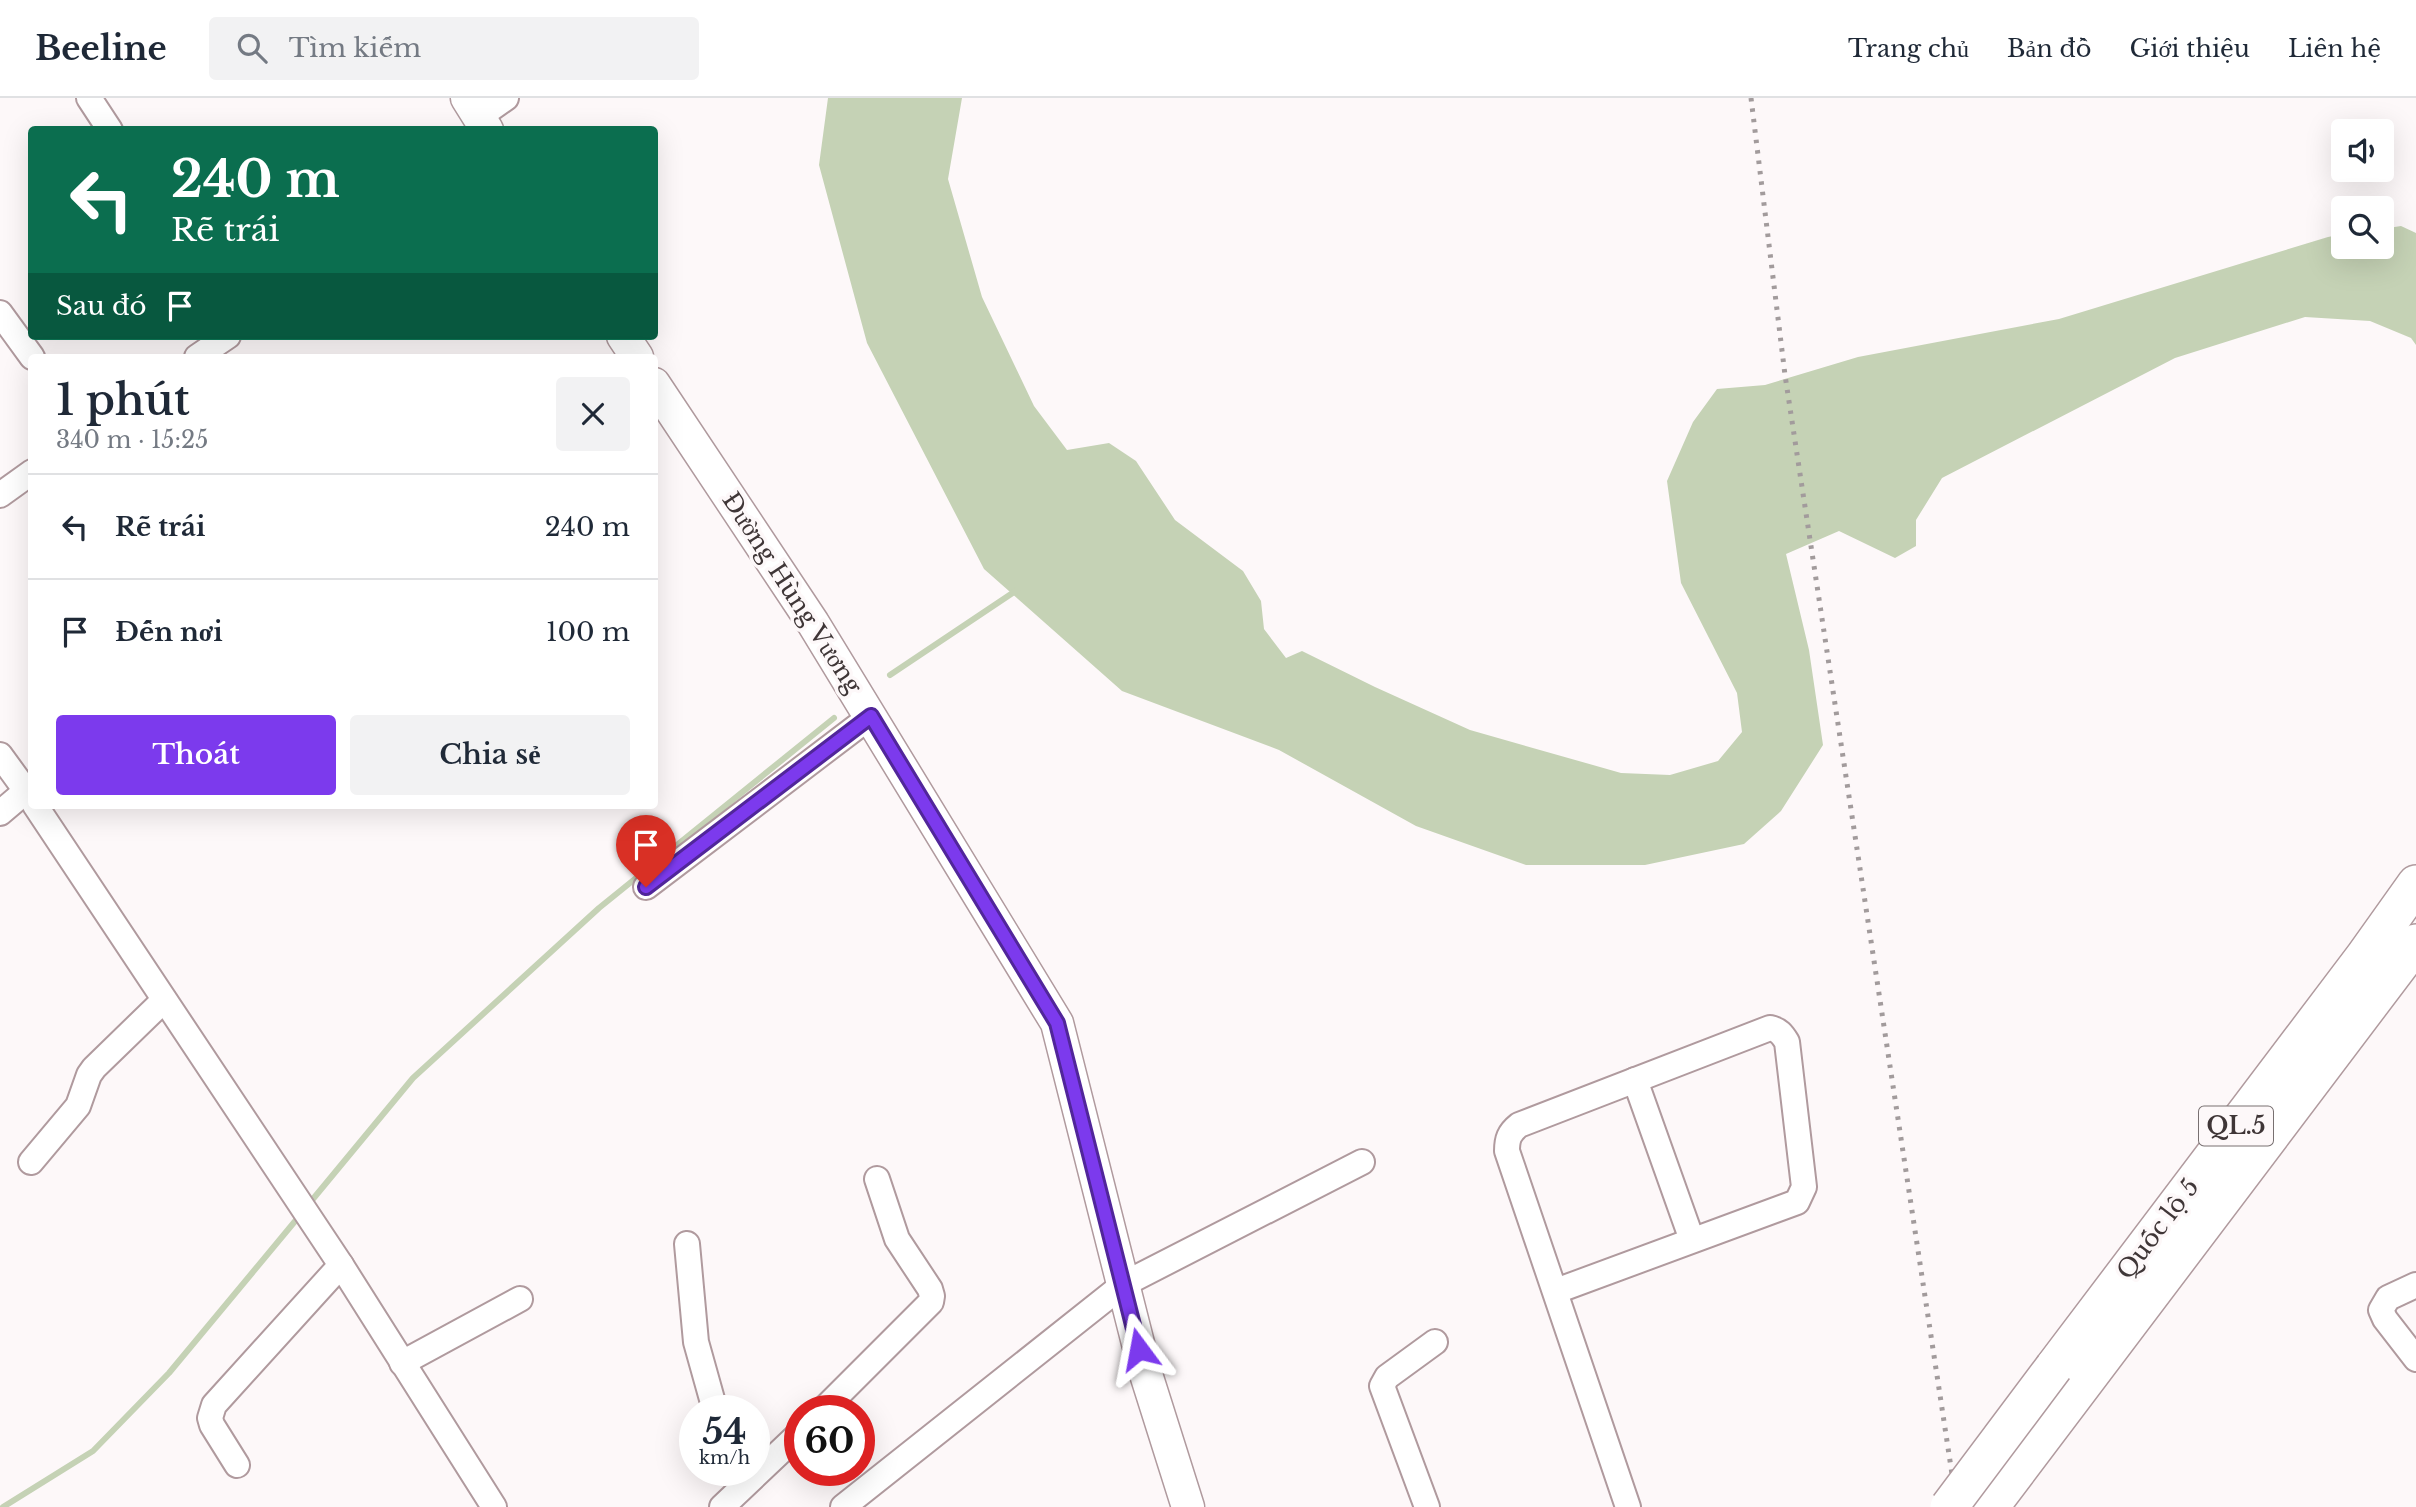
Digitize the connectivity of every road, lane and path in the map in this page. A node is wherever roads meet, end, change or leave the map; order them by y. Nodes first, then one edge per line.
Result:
1 (89, 98) edge
2 (506, 98) edge
3 (477, 115) edge
4 (107, 126) edge
5 (0, 313) edge
6 (219, 340) edge
7 (197, 350) edge
8 (30, 354) edge
9 (658, 390) edge
10 (28, 475) edge
11 (0, 495) edge
12 (871, 716) junction
13 (0, 755) edge
14 (28, 794) edge
15 (28, 799) edge
16 (38, 809) edge
17 (0, 813) edge
18 (2416, 884) edge
19 (646, 887) dead end
20 (2416, 943) edge
21 (164, 1000) junction
22 (1635, 1080) junction
23 (31, 1162) dead end
24 (1362, 1162) dead end
25 (877, 1179) dead end
26 (1692, 1240) junction
27 (687, 1244) dead end
28 (341, 1265) junction
29 (1124, 1284) junction
30 (2416, 1285) edge
31 (1556, 1291) junction
32 (520, 1299) dead end
33 (1435, 1342) dead end
34 (2416, 1359) edge
35 (402, 1363) junction
36 (2065, 1379) junction
37 (711, 1395) edge
38 (838, 1395) edge
39 (784, 1446) edge
40 (770, 1457) edge
41 (237, 1465) dead end
42 (738, 1486) edge
43 (494, 1507) edge
44 (722, 1507) edge
45 (843, 1507) edge
46 (1188, 1507) edge
47 (1427, 1507) edge
48 (1628, 1507) edge
49 (1949, 1507) edge
50 (1990, 1507) edge

1 - 4 street
2 - 3 street
5 - 8 street
6 - 7 street
9 - 12 main road, Đường Hùng Vương
10 - 11 street
12 - 19 street
12 - 29 main road, Đường Hùng Vương
13 - 14 street
15 - 17 street
16 - 21 street
18 - 36 highway, Quốc lộ 5 / QL.5
20 - 36 highway, Quốc lộ 5 / QL.5
21 - 23 street
21 - 28 street
22 - 26 street
22 - 26 street
22 - 31 street
24 - 29 street
25 - 38 street
26 - 31 street
27 - 37 street
28 - 35 street
28 - 41 street
29 - 45 street
29 - 46 main road, Đường Hùng Vương
30 - 34 street
31 - 48 street
32 - 35 street
33 - 47 street
35 - 43 street
36 - 49 highway, Quốc lộ 5 / QL.5, bridge
36 - 50 highway, Quốc lộ 5 / QL.5
39 - 40 street
42 - 44 street

